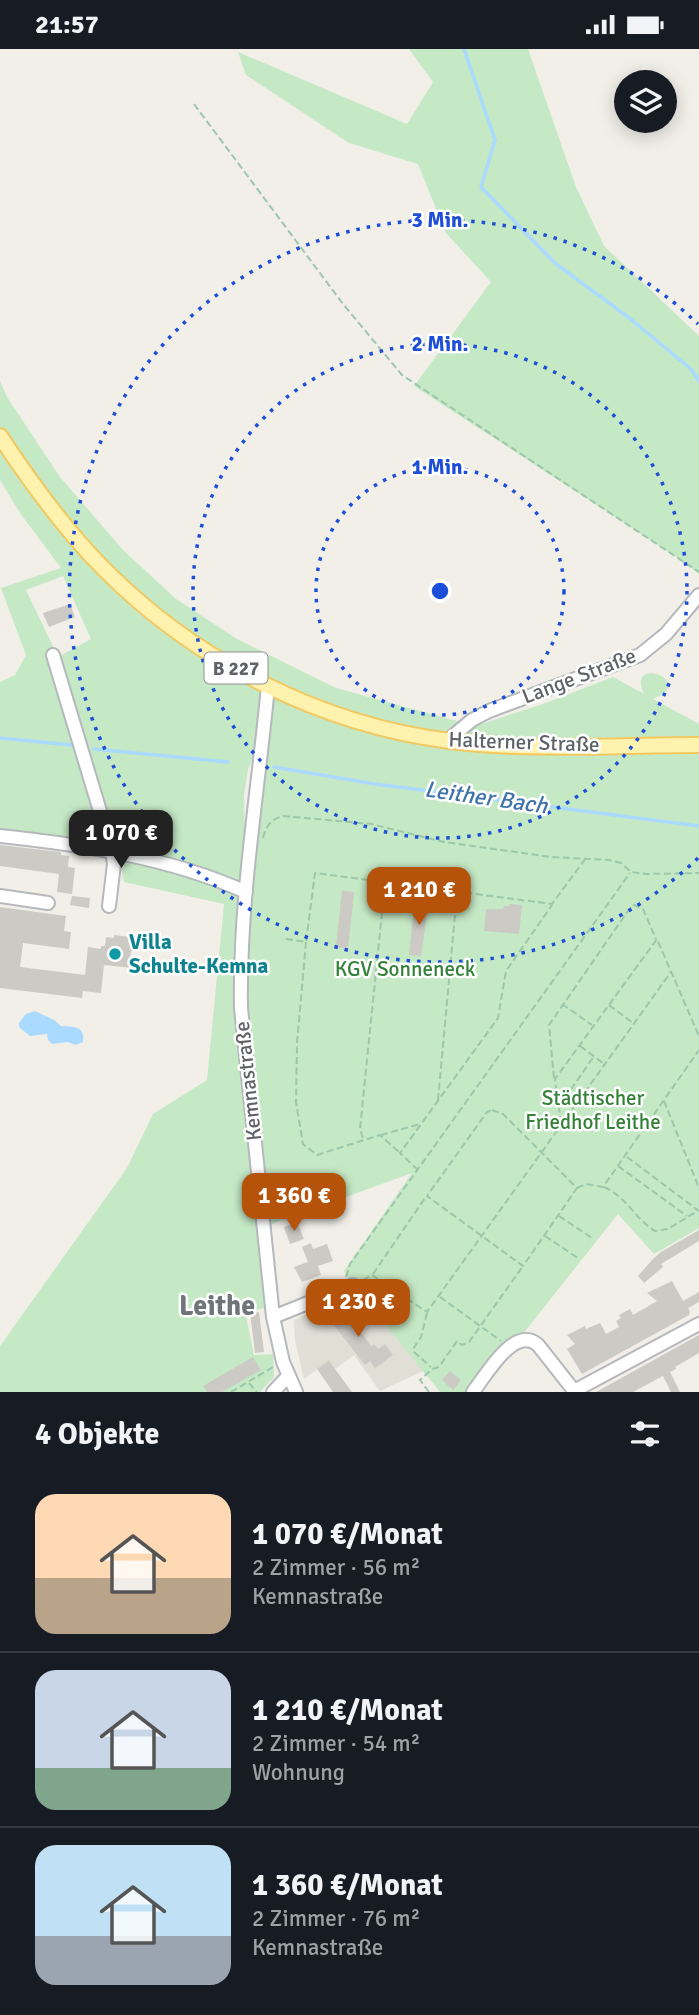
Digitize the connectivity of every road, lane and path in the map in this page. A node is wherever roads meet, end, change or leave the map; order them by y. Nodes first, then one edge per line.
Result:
1 (194, 104) dead end
2 (0, 436) edge
3 (699, 572) edge
4 (699, 595) edge
5 (53, 655) dead end
6 (268, 686) junction
7 (447, 741) junction
8 (699, 745) edge
9 (0, 836) edge
10 (262, 845) dead end
11 (112, 851) junction
12 (586, 858) junction
13 (631, 872) junction
14 (699, 873) edge
15 (386, 882) junction
16 (457, 892) junction
17 (246, 893) junction
18 (0, 895) edge
19 (48, 903) dead end
20 (552, 904) junction
21 (109, 906) dead end
22 (286, 939) dead end
23 (657, 940) junction
24 (306, 942) junction
25 (671, 972) junction
26 (562, 1004) junction
27 (608, 1005) junction
28 (633, 1023) junction
29 (593, 1025) junction
30 (699, 1037) edge
31 (579, 1045) junction
32 (699, 1050) edge
33 (594, 1056) junction
34 (605, 1064) junction
35 (555, 1079) junction
36 (664, 1100) junction
37 (438, 1102) junction
38 (559, 1107) junction
39 (423, 1123) junction
40 (561, 1124) junction
41 (380, 1135) junction
42 (363, 1139) junction
43 (541, 1152) junction
44 (400, 1153) junction
45 (625, 1156) junction
46 (618, 1166) junction
47 (419, 1170) junction
48 (603, 1187) junction
49 (578, 1188) junction
50 (699, 1188) edge
51 (427, 1196) junction
52 (699, 1209) edge
53 (558, 1216) junction
54 (688, 1217) junction
55 (483, 1236) junction
56 (545, 1236) junction
57 (592, 1238) dead end
58 (578, 1258) dead end
59 (523, 1266) junction
60 (372, 1275) junction
61 (348, 1287) junction
62 (439, 1297) junction
63 (427, 1313) junction
64 (273, 1317) junction
65 (699, 1324) edge
66 (481, 1327) junction
67 (509, 1347) junction
68 (283, 1362) junction
69 (432, 1369) junction
70 (288, 1376) junction
71 (248, 1382) junction
72 (575, 1391) edge
73 (232, 1392) edge
74 (257, 1392) edge
75 (273, 1392) edge
76 (296, 1392) edge
77 (429, 1392) edge
78 (472, 1392) edge

1 - 3 path
2 - 6 main road, Halterner Straße / B 227
4 - 7 street, Lange Straße
5 - 11 street
6 - 7 main road, Halterner Straße / B 227
6 - 17 street, Kemnastraße
7 - 8 main road, Halterner Straße / B 227
9 - 11 street
10 - 12 path
11 - 17 street
11 - 21 street
12 - 13 path
12 - 20 path
13 - 14 path
13 - 47 path
15 - 16 path
15 - 24 path
15 - 42 path
16 - 20 path
16 - 37 path
17 - 64 street, Kemnastraße
18 - 19 street
20 - 37 path
22 - 24 path
23 - 25 path
23 - 26 path
23 - 27 path
24 - 42 path
25 - 28 path
25 - 30 path
26 - 29 path
26 - 35 path
27 - 28 path
27 - 29 path
28 - 34 path
29 - 31 path
31 - 33 path
31 - 35 path
32 - 36 path
33 - 34 path
33 - 38 path
34 - 40 path
35 - 38 path
36 - 45 path
36 - 50 path
37 - 39 path
38 - 40 path
39 - 41 path
39 - 44 path
40 - 43 path
41 - 42 path
41 - 44 path
43 - 49 path
43 - 51 path
43 - 55 path
44 - 47 path
45 - 46 path
45 - 52 path
46 - 48 path
46 - 54 path
47 - 61 path
48 - 49 path
48 - 54 path
49 - 53 path
51 - 55 path
51 - 60 path
52 - 54 path
53 - 56 path
53 - 57 path
55 - 59 path
55 - 62 path
56 - 58 path
56 - 59 path
59 - 66 path
60 - 61 path
60 - 63 path
61 - 64 street
62 - 63 path
62 - 66 path
63 - 69 path
64 - 68 street, Kemnastraße
65 - 72 street
66 - 67 path
66 - 69 path
67 - 72 street
67 - 78 street
68 - 70 street, Kemnastraße
68 - 71 path
69 - 77 path
70 - 75 street
70 - 76 street, Kemnastraße
71 - 73 path
71 - 74 path

